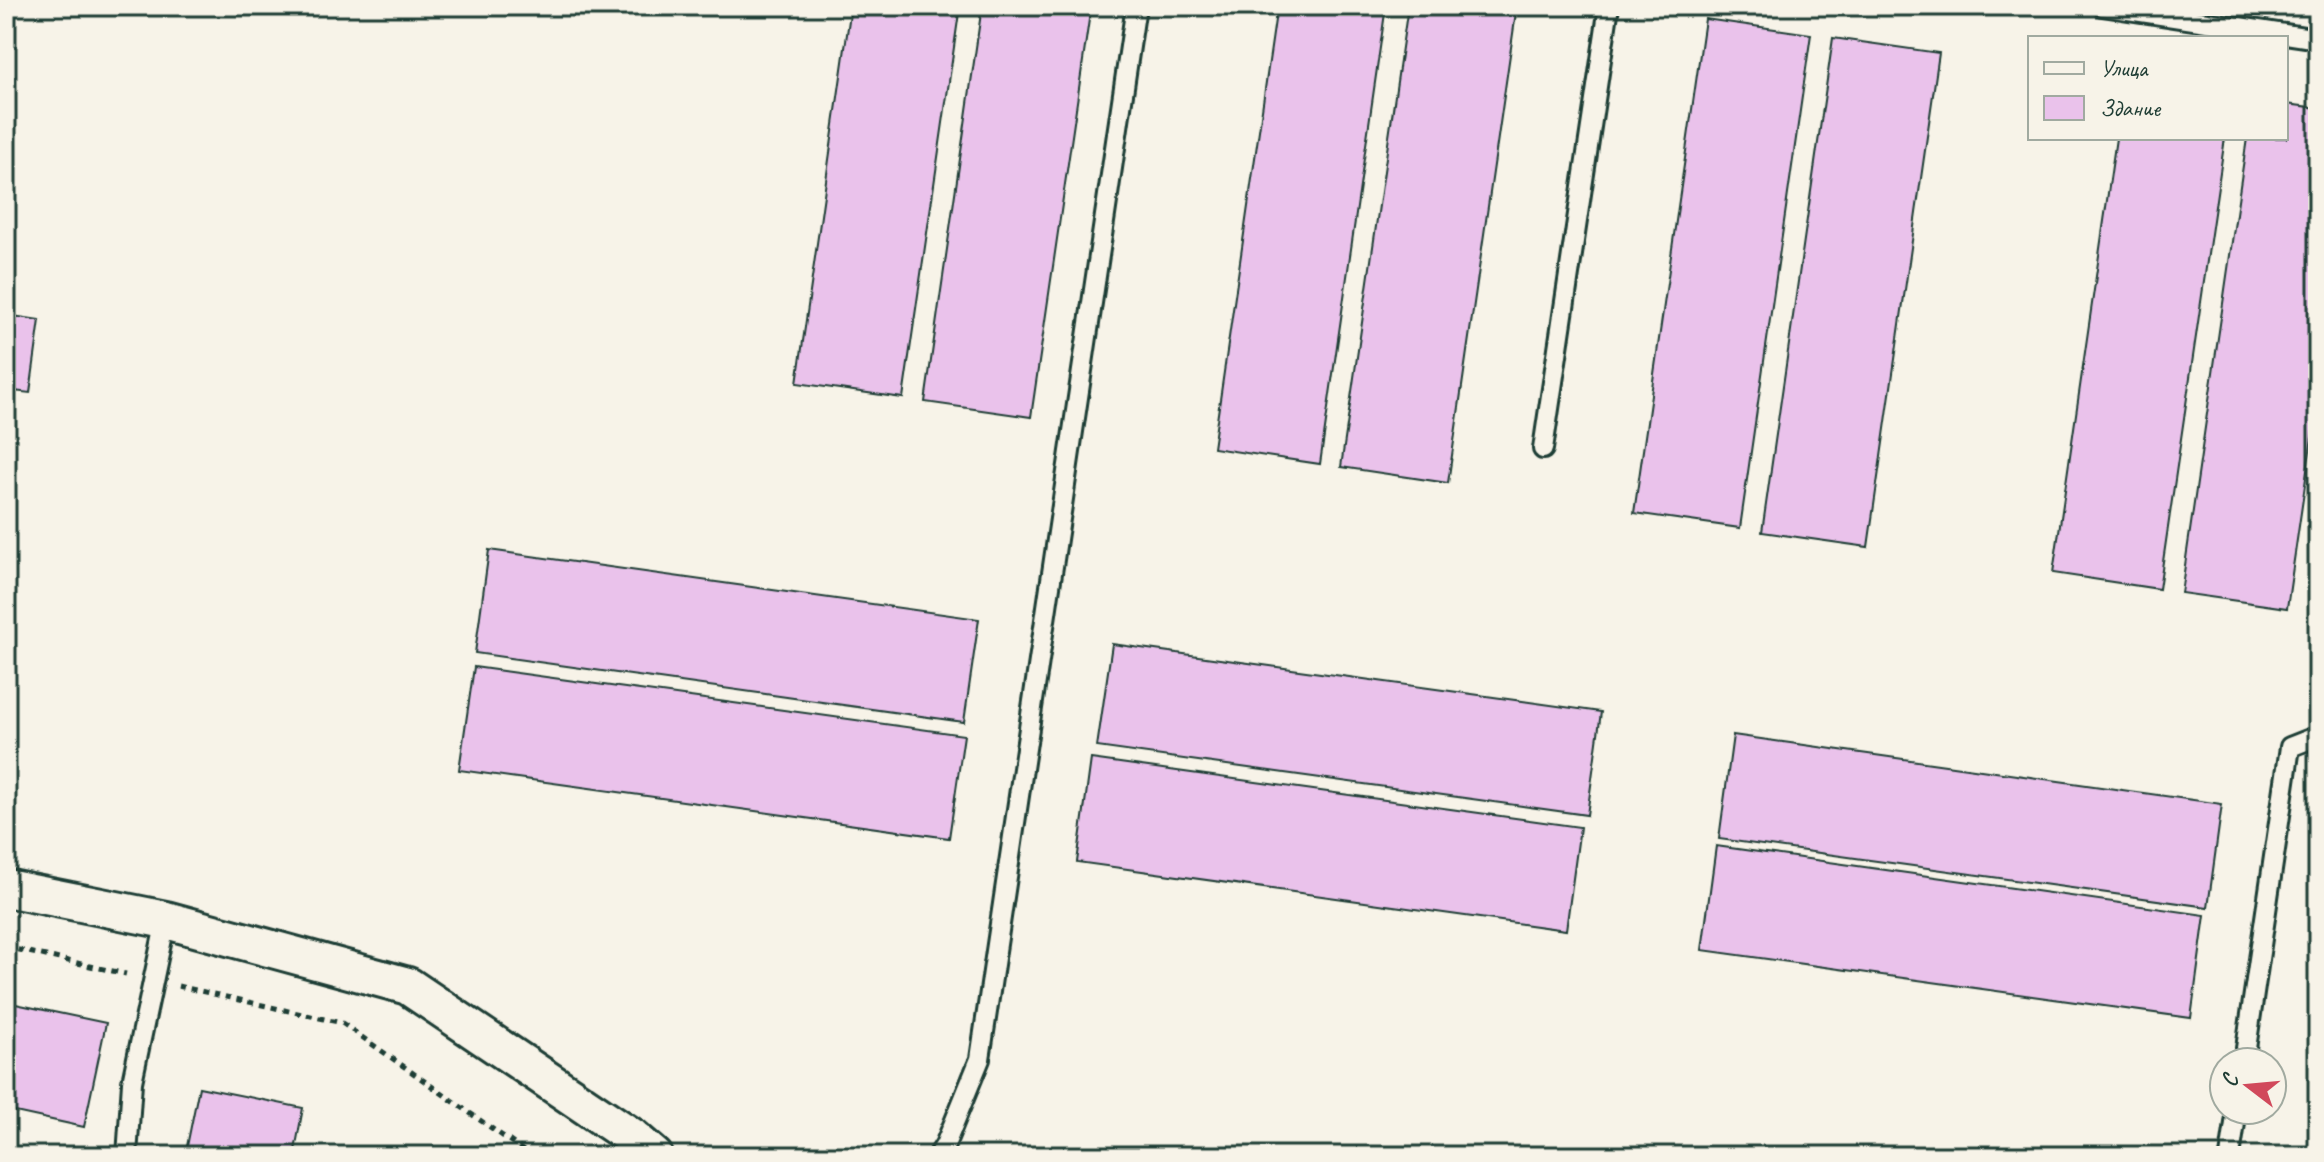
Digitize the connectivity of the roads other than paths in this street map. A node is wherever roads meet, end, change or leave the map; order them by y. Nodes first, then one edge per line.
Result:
1 (1136, 6) edge
2 (1609, 6) edge
3 (2102, 6) edge
4 (2318, 39) edge
5 (1543, 449) dead end
6 (2318, 736) edge
7 (6, 888) edge
8 (166, 920) junction
9 (2246, 1046) edge
10 (2235, 1126) edge
11 (127, 1156) edge
12 (654, 1156) edge
13 (938, 1156) edge
14 (2230, 1156) edge

1 - 13 lane
2 - 5 lane
3 - 4 lane
6 - 9 lane
7 - 8 street
8 - 11 lane
8 - 12 street
10 - 14 lane

